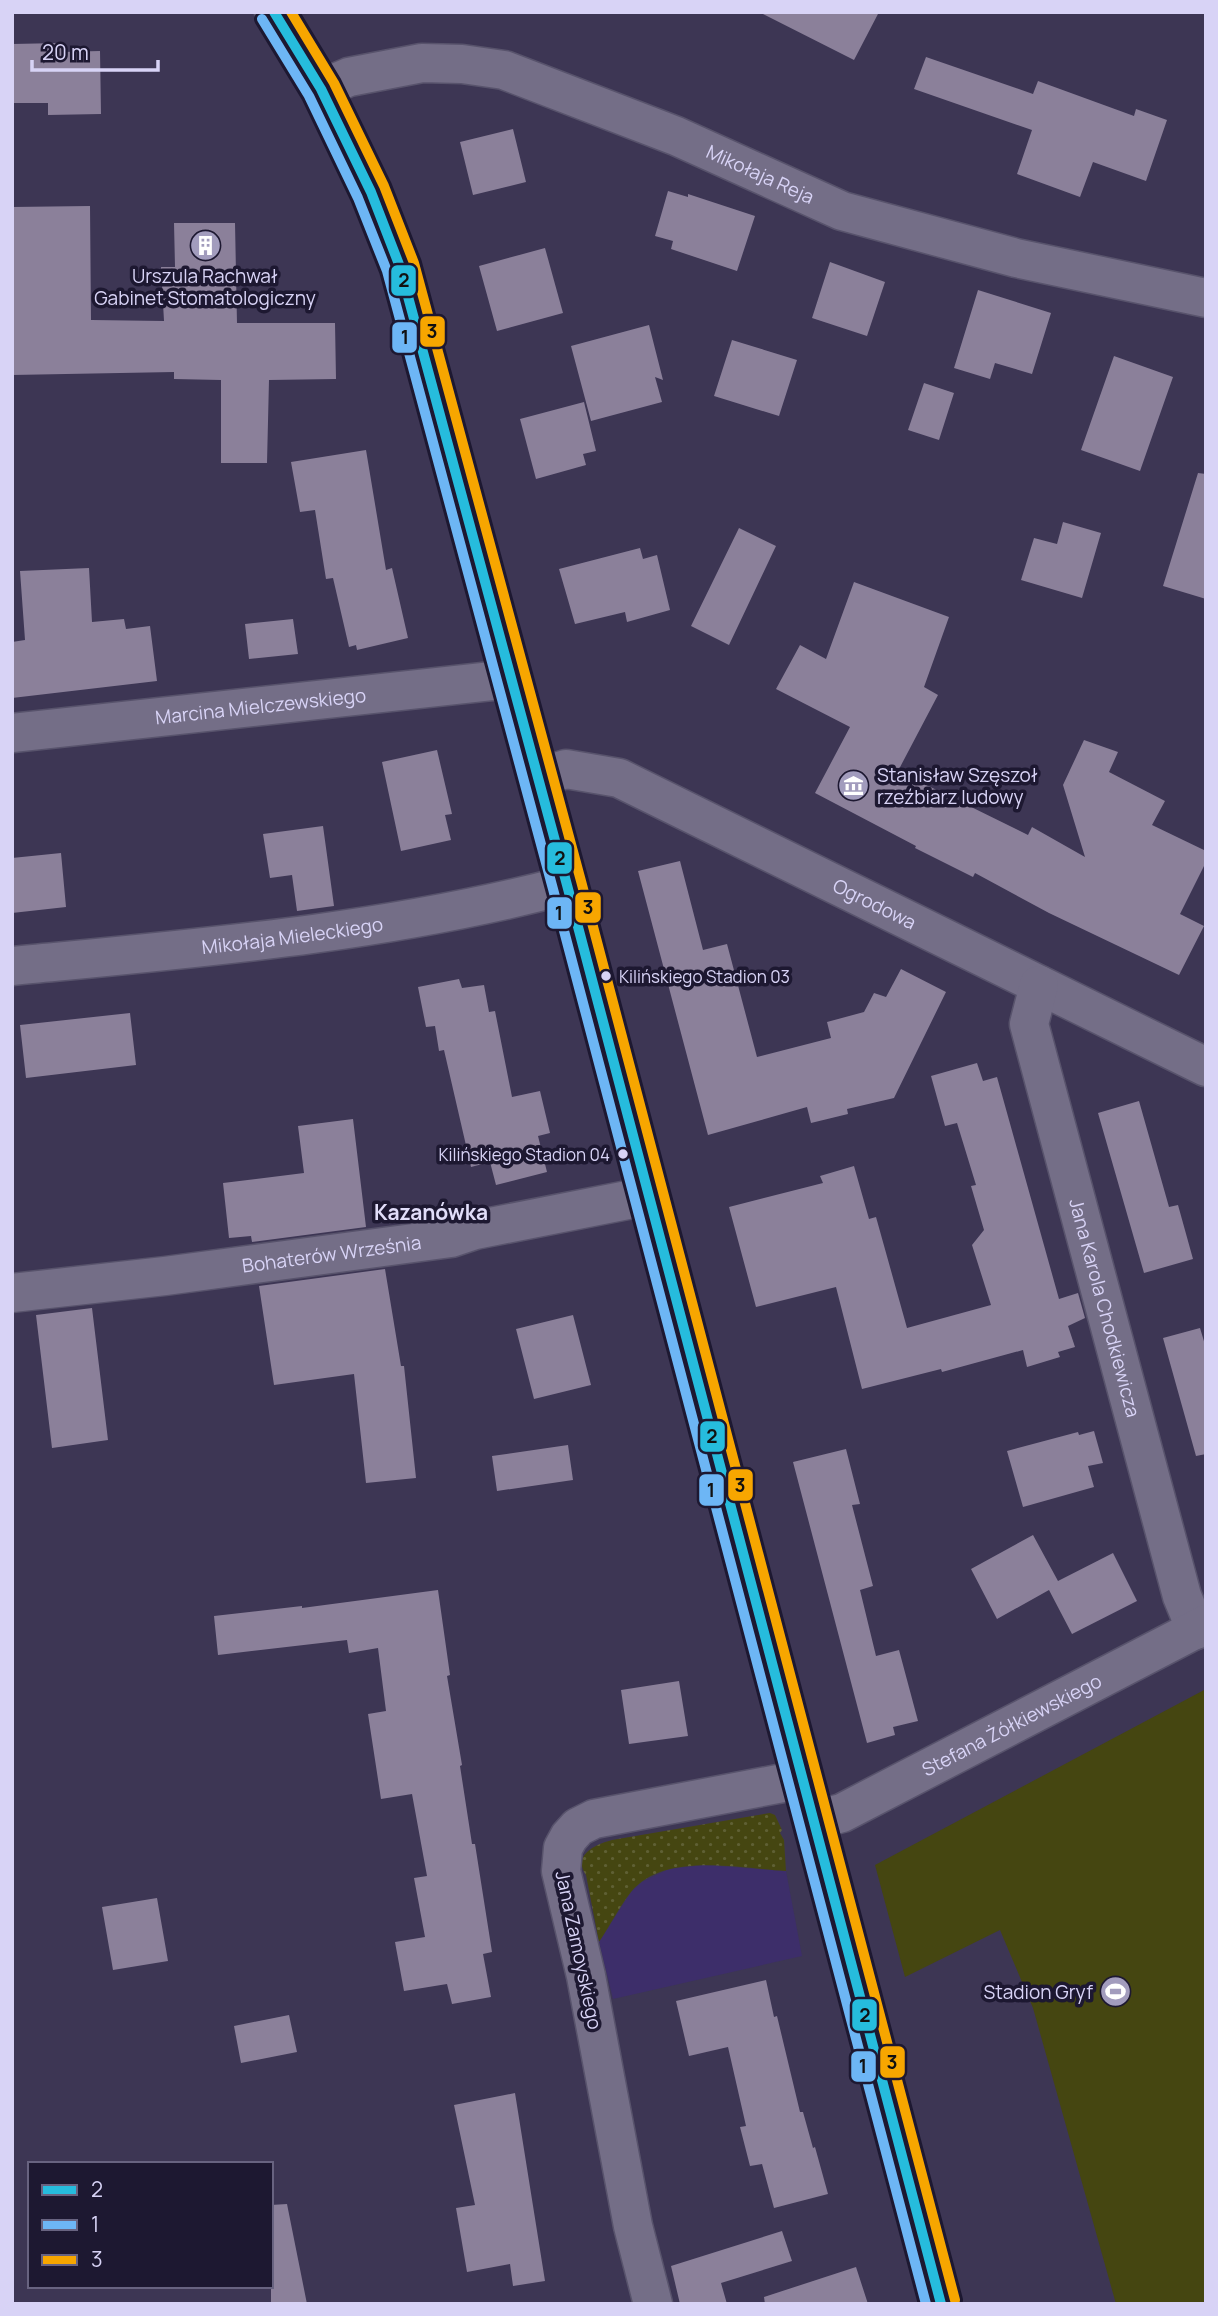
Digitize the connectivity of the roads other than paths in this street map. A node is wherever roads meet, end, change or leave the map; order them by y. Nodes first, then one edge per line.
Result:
1 (274, 12) edge
2 (321, 89) junction
3 (1206, 298) edge
4 (511, 679) junction
5 (12, 733) edge
6 (537, 778) junction
7 (567, 885) junction
8 (12, 967) edge
9 (1039, 985) junction
10 (1206, 1067) edge
11 (648, 1196) junction
12 (12, 1293) edge
13 (1201, 1627) edge
14 (804, 1779) junction
15 (815, 1820) junction
16 (653, 2304) edge
17 (941, 2304) edge

1 - 2 street
2 - 3 street, Mikołaja Reja
2 - 4 street
4 - 5 street, Marcina Mielczewskiego
4 - 6 street
6 - 7 street
6 - 9 street, Ogrodowa
7 - 8 street, Mikołaja Mieleckiego
7 - 11 street
9 - 10 street, Ogrodowa
9 - 13 street, Jana Karola Chodkiewicza
11 - 12 street, Bohaterów Września
11 - 14 street
13 - 15 street, Stefana Żółkiewskiego
14 - 15 street
14 - 16 street, Jana Zamoyskiego
15 - 17 street

